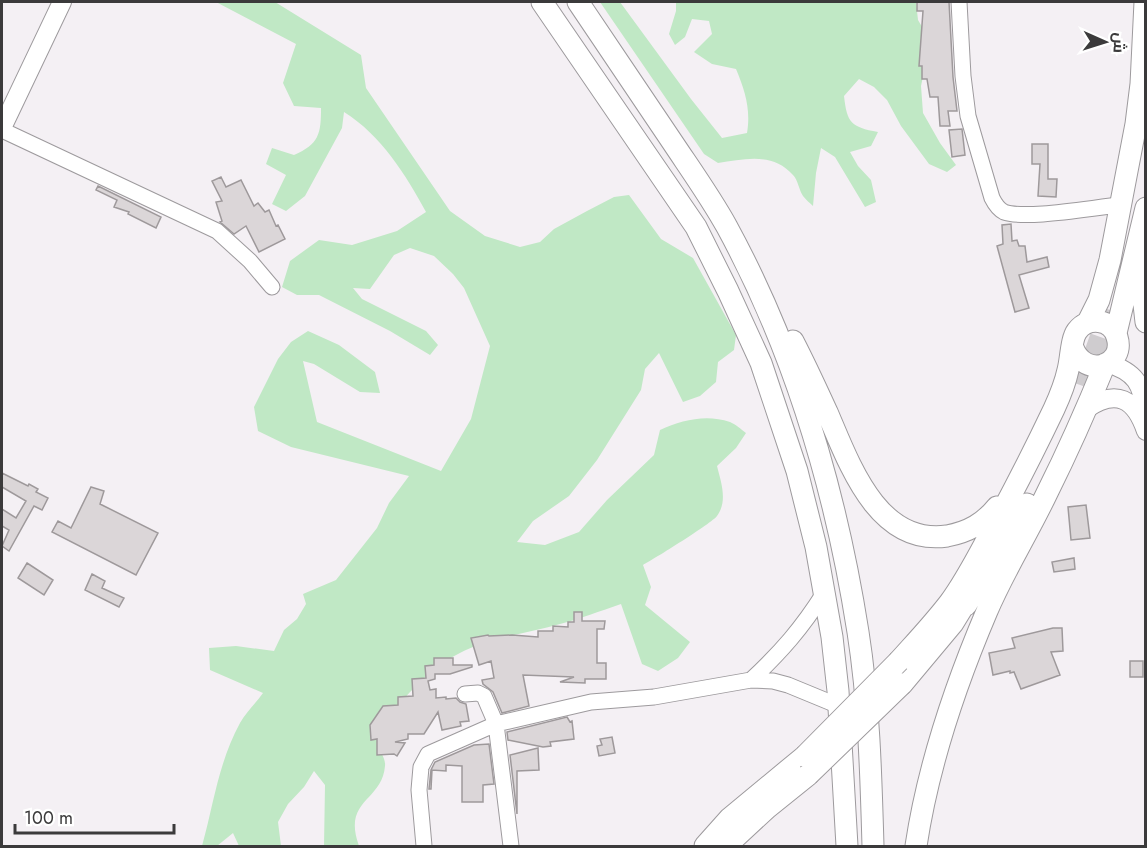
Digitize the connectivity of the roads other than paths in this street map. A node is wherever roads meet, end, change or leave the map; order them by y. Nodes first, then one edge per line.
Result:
1 (62, 2) edge
2 (542, 2) edge
3 (578, 2) edge
4 (959, 2) edge
5 (1145, 2) edge
6 (2, 129) edge
7 (1146, 143) edge
8 (1121, 205) junction
9 (1146, 208) edge
10 (728, 228) junction
11 (1137, 244) junction
12 (272, 287) dead end
13 (1110, 310) tunnel mouth
14 (1089, 322) junction
15 (1146, 322) edge
16 (1117, 338) junction
17 (1073, 348) junction
18 (1102, 365) junction
19 (1146, 385) edge
20 (1083, 386) tunnel mouth
21 (1086, 409) junction
22 (1146, 413) edge
23 (1146, 431) edge
24 (1022, 475) junction
25 (1029, 500) junction
26 (824, 593) junction
27 (953, 623) junction
28 (751, 680) junction
29 (465, 694) dead end
30 (954, 697) junction
31 (839, 706) junction
32 (496, 724) junction
33 (807, 766) junction
34 (424, 846) edge
35 (511, 846) edge
36 (705, 846) edge
37 (726, 846) edge
38 (846, 846) edge
39 (873, 846) edge
40 (916, 846) edge

1 - 6 main road
2 - 26 highway
3 - 10 highway
4 - 8 street
5 - 8 highway
6 - 12 street
7 - 13 highway
8 - 14 highway
9 - 11 highway
10 - 24 highway
10 - 39 highway
11 - 15 highway
11 - 16 highway
14 - 16 highway
14 - 17 highway
16 - 18 highway
16 - 19 main road
17 - 18 highway
17 - 24 highway
18 - 21 highway
18 - 22 main road
18 - 27 highway
20 - 25 highway
21 - 23 main road
21 - 30 highway
24 - 33 highway, bridge
25 - 27 highway
25 - 30 highway
26 - 28 street
26 - 31 highway
27 - 33 highway, bridge
28 - 31 street
28 - 32 street
29 - 32 street
30 - 40 highway
31 - 38 highway
32 - 34 street
32 - 35 street
33 - 36 highway
33 - 37 highway

